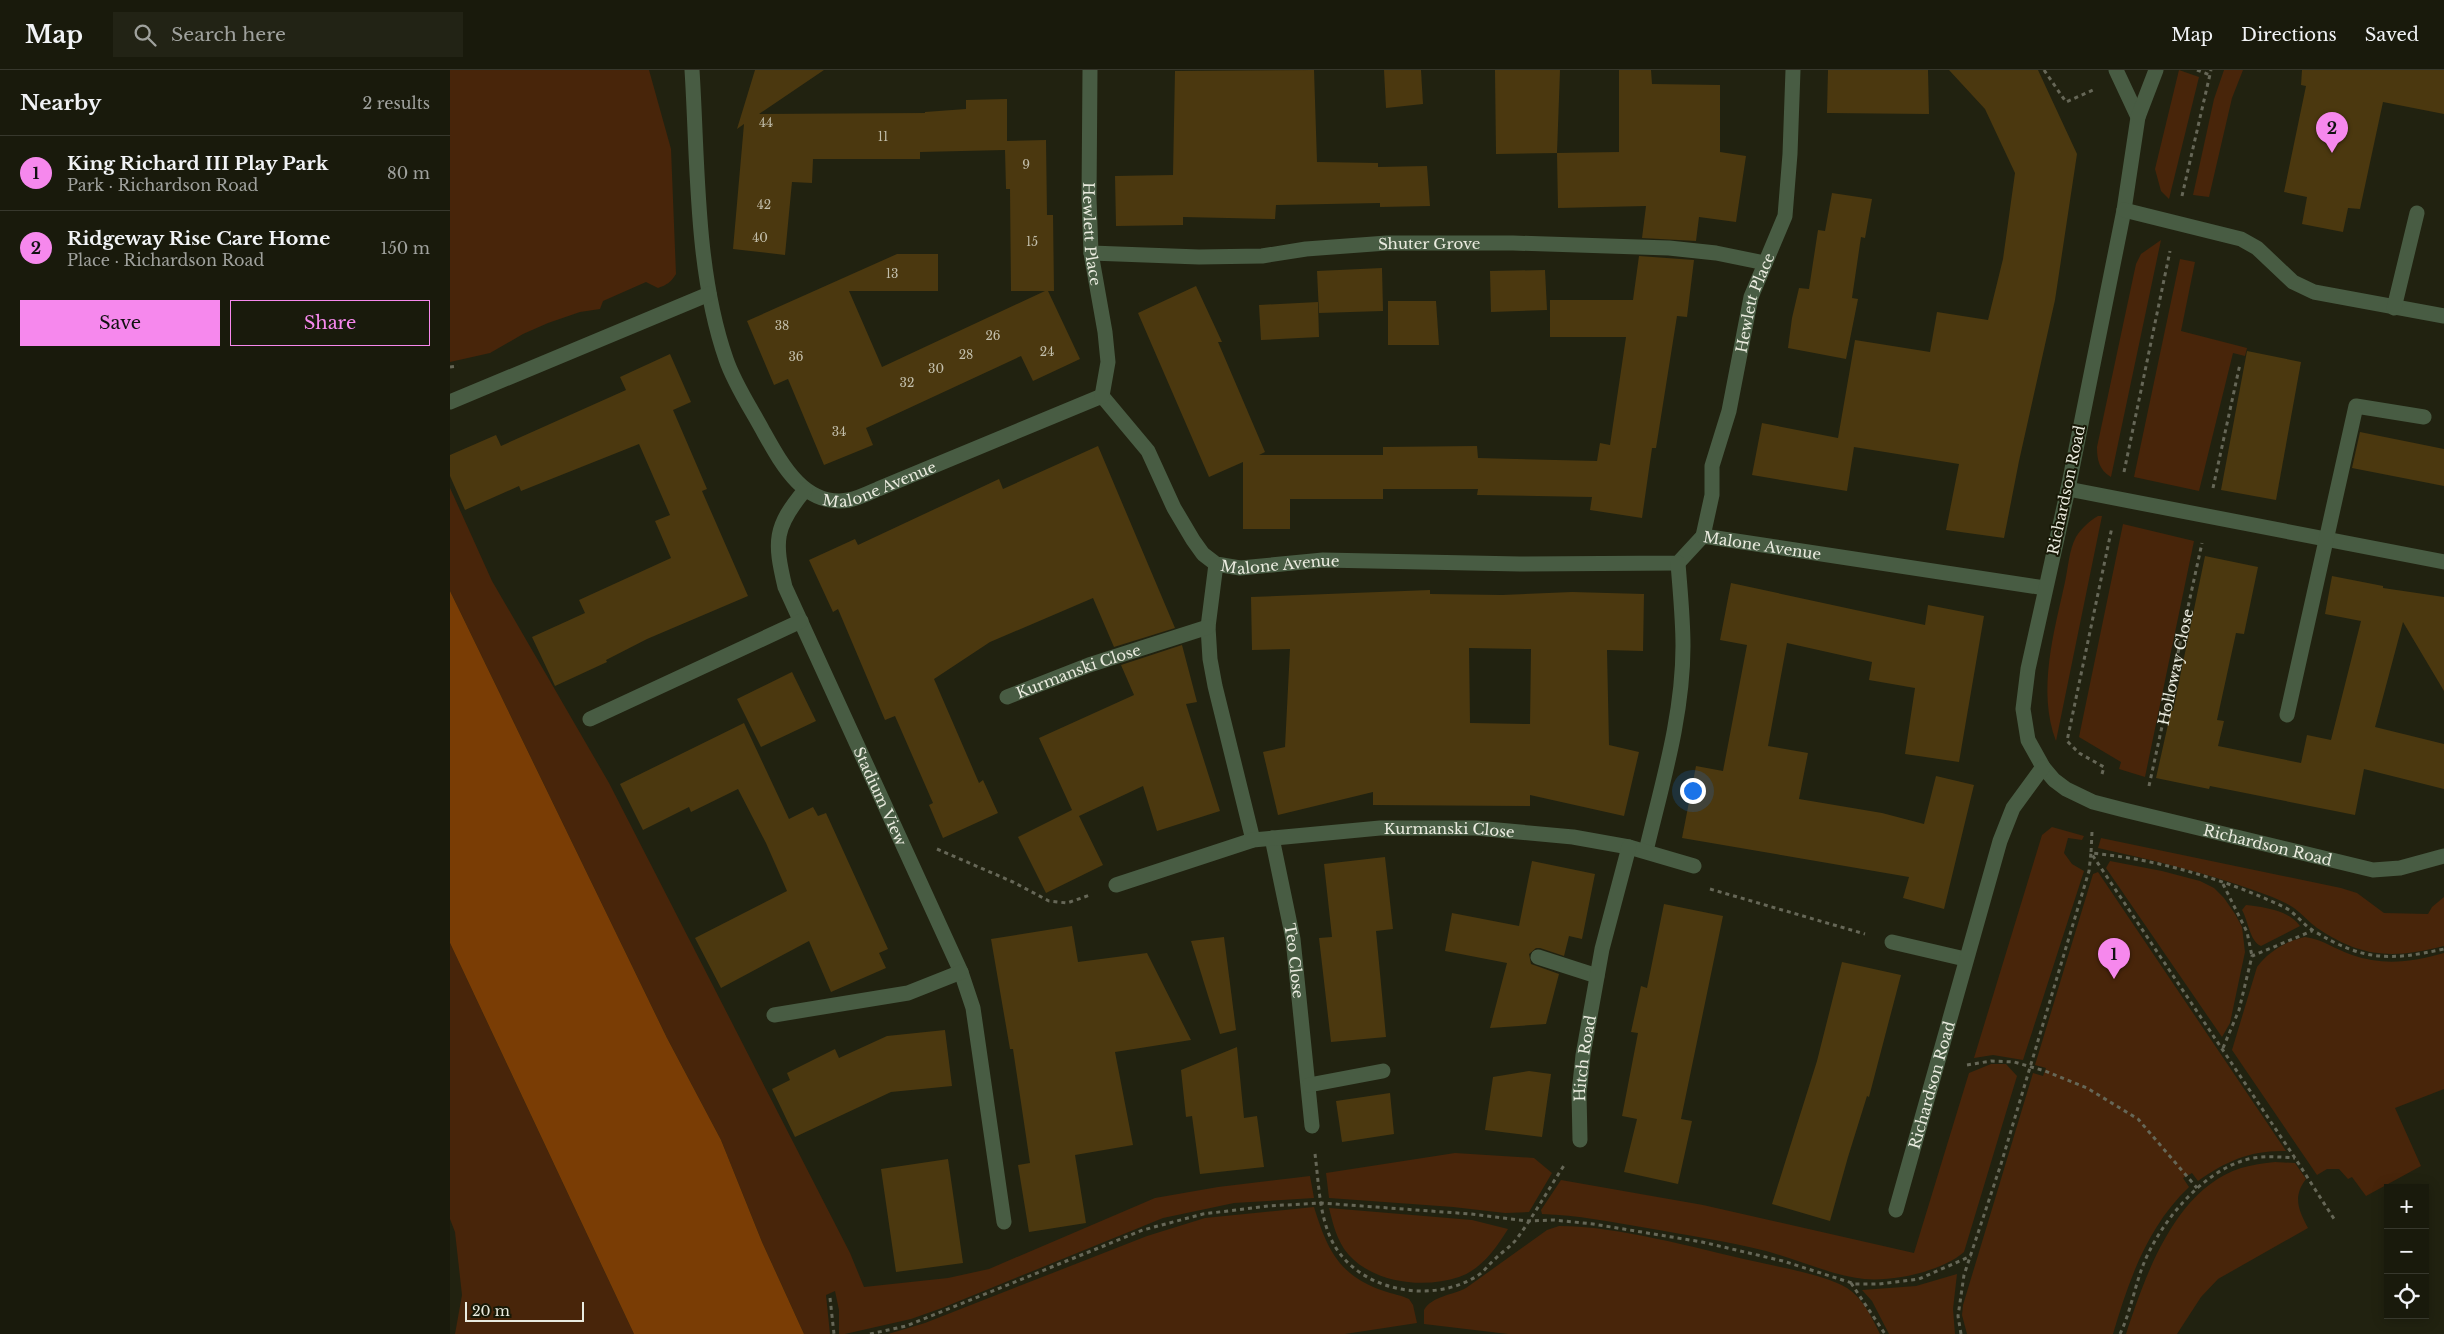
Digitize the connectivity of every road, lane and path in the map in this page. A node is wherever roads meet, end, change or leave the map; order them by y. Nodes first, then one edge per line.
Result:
1 (692, 70) edge
2 (1090, 70) edge
3 (1793, 70) edge
4 (2044, 70) edge
5 (2116, 70) edge
6 (2156, 70) edge
7 (2197, 70) edge
8 (2211, 70) edge
9 (2210, 75) junction
10 (2096, 88) dead end
11 (2138, 117) junction
12 (2124, 210) junction
13 (2417, 213) dead end
14 (2176, 222) junction
15 (1091, 253) junction
16 (1765, 263) junction
17 (709, 294) junction
18 (2394, 308) junction
19 (2444, 316) edge
20 (2240, 364) dead end
21 (1102, 396) junction
22 (450, 402) edge
23 (2424, 417) dead end
24 (2068, 489) junction
25 (805, 490) junction
26 (2118, 499) junction
27 (2207, 517) junction
28 (1703, 536) junction
29 (2327, 540) junction
30 (2444, 562) edge
31 (1678, 563) junction
32 (1216, 564) junction
33 (2045, 588) junction
34 (801, 621) junction
35 (1208, 627) junction
36 (1006, 697) dead end
37 (2287, 715) dead end
38 (590, 719) dead end
39 (2043, 767) junction
40 (2094, 802) junction
41 (2143, 815) junction
42 (898, 837) junction
43 (1272, 838) junction
44 (1253, 840) junction
45 (1629, 847) junction
46 (1646, 851) junction
47 (2091, 853) junction
48 (2444, 856) edge
49 (1694, 866) joint
50 (2223, 883) junction
51 (1116, 885) joint
52 (2312, 931) junction
53 (1892, 942) joint
54 (2444, 949) edge
55 (2252, 956) junction
56 (1538, 957) dead end
57 (1965, 959) junction
58 (961, 972) junction
59 (1597, 976) junction
60 (774, 1015) dead end
61 (2223, 1048) junction
62 (1936, 1063) junction
63 (2029, 1066) junction
64 (1383, 1071) dead end
65 (1309, 1085) junction
66 (1312, 1126) joint
67 (1580, 1140) joint
68 (2295, 1158) junction
69 (2197, 1188) junction
70 (1321, 1203) junction
71 (1896, 1210) dead end
72 (1527, 1221) junction
73 (1004, 1222) dead end
74 (2336, 1222) dead end
75 (1971, 1256) junction
76 (1850, 1282) junction
77 (830, 1298) dead end
78 (834, 1334) edge
79 (870, 1334) edge
80 (1885, 1334) edge
81 (1961, 1334) edge
82 (2120, 1334) edge

1 - 17 street, Malone Avenue
2 - 15 street, Hewlett Place
3 - 16 street, Hewlett Place
4 - 10 path
5 - 11 street
6 - 11 street, Richardson Road
7 - 9 path
8 - 9 path
9 - 14 path
11 - 12 street, Richardson Road
12 - 14 street
12 - 24 street, Richardson Road
13 - 18 street
14 - 18 street
14 - 26 path
15 - 16 street, Shuter Grove
15 - 21 street, Hewlett Place
16 - 28 street, Hewlett Place
17 - 22 street
17 - 25 street, Malone Avenue
18 - 19 street
20 - 27 path, Holloway Close
21 - 25 street, Malone Avenue
21 - 32 street, Malone Avenue
23 - 29 street
24 - 26 street
24 - 33 street, Richardson Road
25 - 34 street, Stadium View
26 - 27 street
26 - 40 path
27 - 29 street
27 - 41 path, Holloway Close
28 - 31 street, Malone Avenue
28 - 33 street, Malone Avenue
29 - 30 street
29 - 37 street
31 - 32 street, Malone Avenue
31 - 46 street
32 - 35 street
33 - 39 street, Richardson Road
34 - 38 street
34 - 42 street, Stadium View
35 - 36 street, Kurmanski Close
35 - 44 street
39 - 40 street, Richardson Road
39 - 57 street, Richardson Road
40 - 41 street, Richardson Road
40 - 47 path
41 - 48 street, Richardson Road
42 - 51 path
42 - 58 street, Stadium View
43 - 44 street, Kurmanski Close
43 - 45 street, Kurmanski Close
43 - 65 street, Teo Close
44 - 51 street, Kurmanski Close
45 - 46 street, Kurmanski Close
45 - 59 street, Hitch Road
46 - 49 street, Kurmanski Close
47 - 50 path
47 - 61 path
47 - 63 path
49 - 53 path
50 - 52 path
50 - 55 path
52 - 54 path
52 - 55 path
53 - 57 street
55 - 61 path
56 - 59 street
57 - 62 street, Richardson Road
58 - 60 street
58 - 73 street, Stadium View
59 - 67 street, Hitch Road
61 - 68 path
62 - 63 path
62 - 71 street, Richardson Road
63 - 69 path
63 - 75 path
64 - 65 street
65 - 66 street, Teo Close
66 - 70 path
67 - 72 path
68 - 69 path
68 - 74 path
69 - 82 path
70 - 72 path
70 - 72 path
70 - 79 path
72 - 76 path
75 - 76 path
75 - 81 path
76 - 80 path
77 - 78 path

